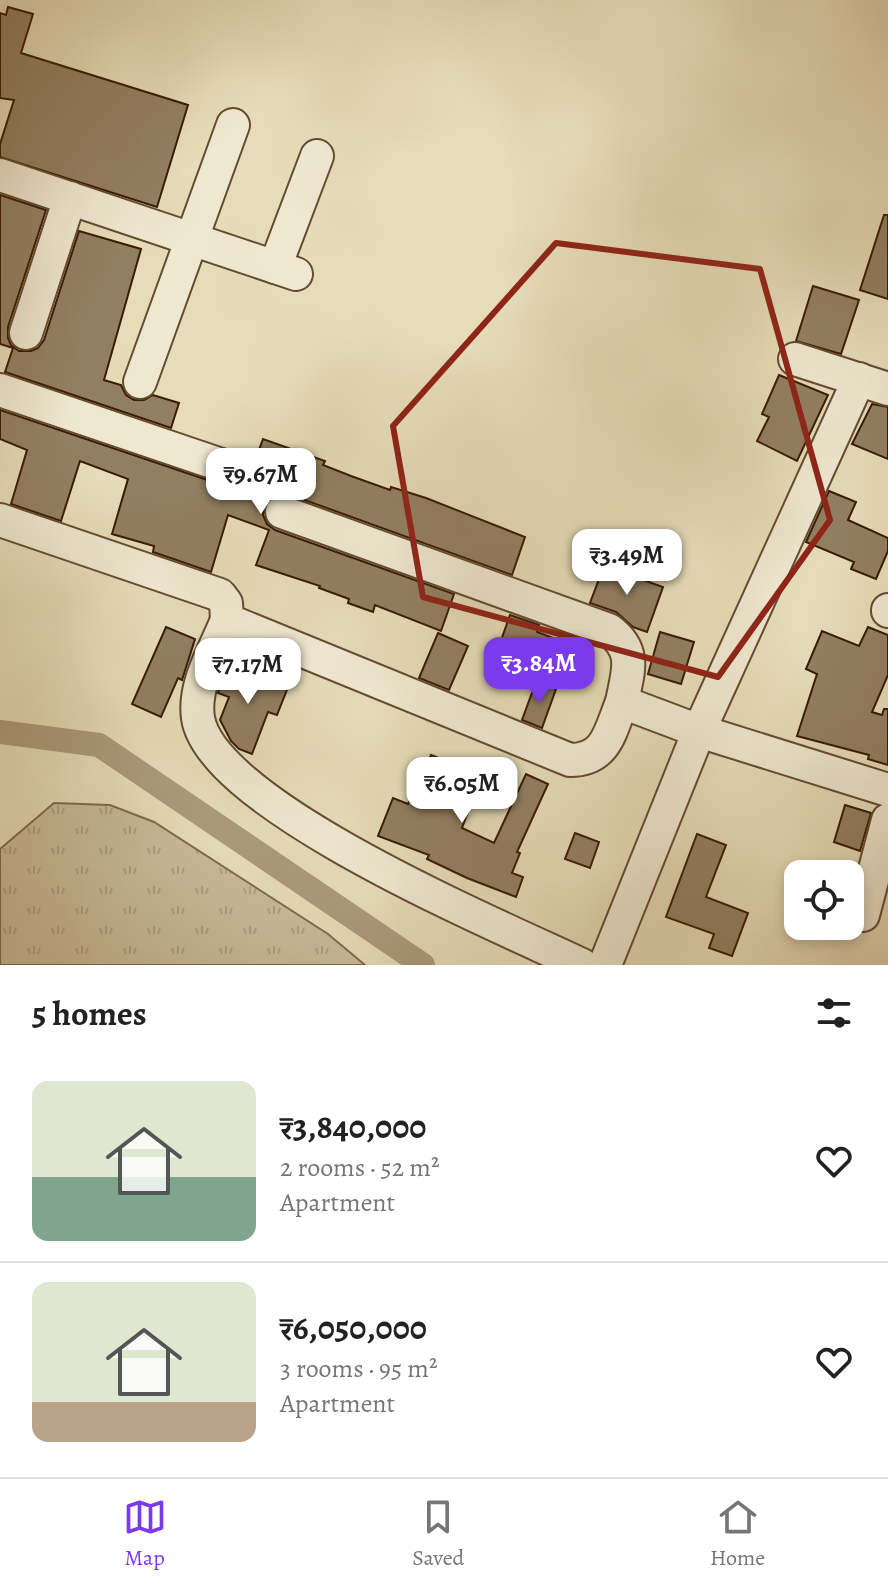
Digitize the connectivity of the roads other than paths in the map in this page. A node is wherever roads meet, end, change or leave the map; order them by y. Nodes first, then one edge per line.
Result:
1 (233, 125) dead end
2 (317, 156) dead end
3 (0, 175) edge
4 (70, 198) junction
5 (192, 238) junction
6 (26, 333) dead end
7 (795, 359) dead end
8 (140, 382) dead end
9 (873, 384) edge
10 (0, 390) edge
11 (239, 471) dead end
12 (282, 512) dead end
13 (0, 520) edge
14 (227, 620) junction
15 (622, 702) junction
16 (699, 731) junction
17 (888, 790) edge
18 (888, 820) edge
19 (864, 911) edge
20 (582, 965) edge
21 (605, 965) edge

1 - 5 street
2 - 5 street
3 - 4 street
4 - 5 street
4 - 6 street
5 - 8 street
7 - 9 street
9 - 16 street
10 - 11 street
12 - 15 street
13 - 14 street
14 - 15 street
14 - 20 street
15 - 16 street
16 - 17 street
16 - 21 street
18 - 19 street

